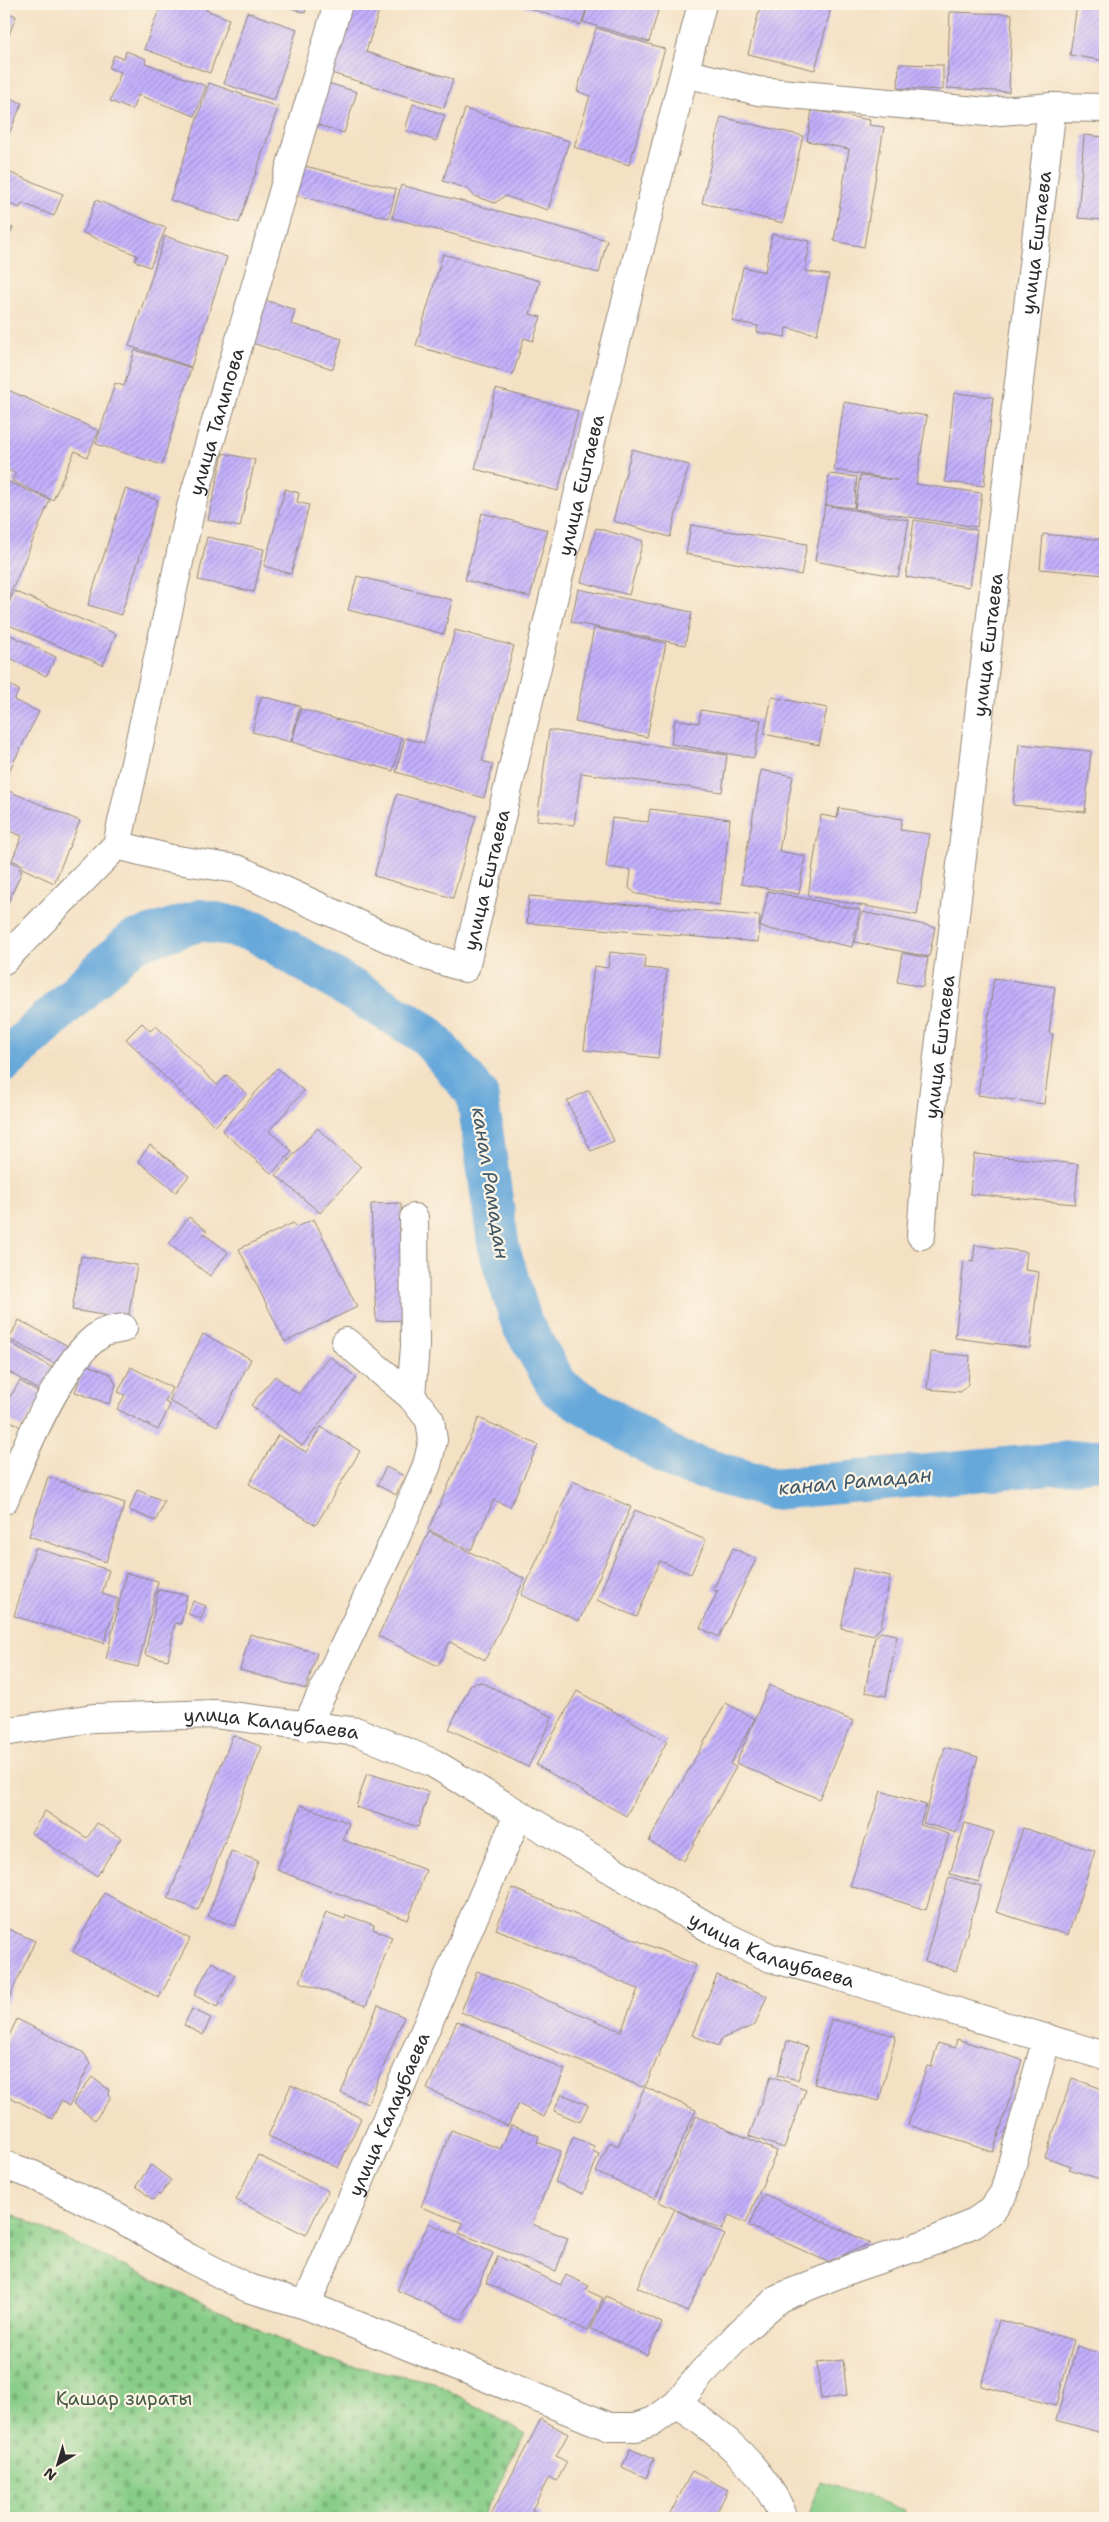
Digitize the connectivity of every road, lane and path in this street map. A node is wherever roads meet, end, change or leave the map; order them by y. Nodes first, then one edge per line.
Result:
1 (338, 4) edge
2 (702, 4) edge
3 (685, 73) junction
4 (1052, 107) junction
5 (1105, 108) edge
6 (117, 845) junction
7 (4, 960) edge
8 (414, 1218) dead end
9 (921, 1235) dead end
10 (123, 1328) dead end
11 (346, 1342) dead end
12 (411, 1396) junction
13 (4, 1500) edge
14 (306, 1727) junction
15 (4, 1732) edge
16 (518, 1815) junction
17 (1047, 2038) junction
18 (1105, 2056) edge
19 (4, 2165) edge
20 (306, 2305) junction
21 (677, 2404) junction
22 (784, 2518) edge

1 - 6 street, улица Талипова
2 - 3 street, улица Ештаева
3 - 4 street
3 - 6 street, улица Ештаева
4 - 5 street
4 - 9 street, улица Ештаева
6 - 7 street
8 - 12 street
10 - 13 street
11 - 12 street
12 - 14 street
14 - 15 street, улица Калаубаева
14 - 16 street, улица Калаубаева
16 - 17 street, улица Калаубаева
16 - 20 street, улица Калаубаева
17 - 18 street, улица Калаубаева
17 - 21 street
19 - 20 street
20 - 21 street
21 - 22 street

